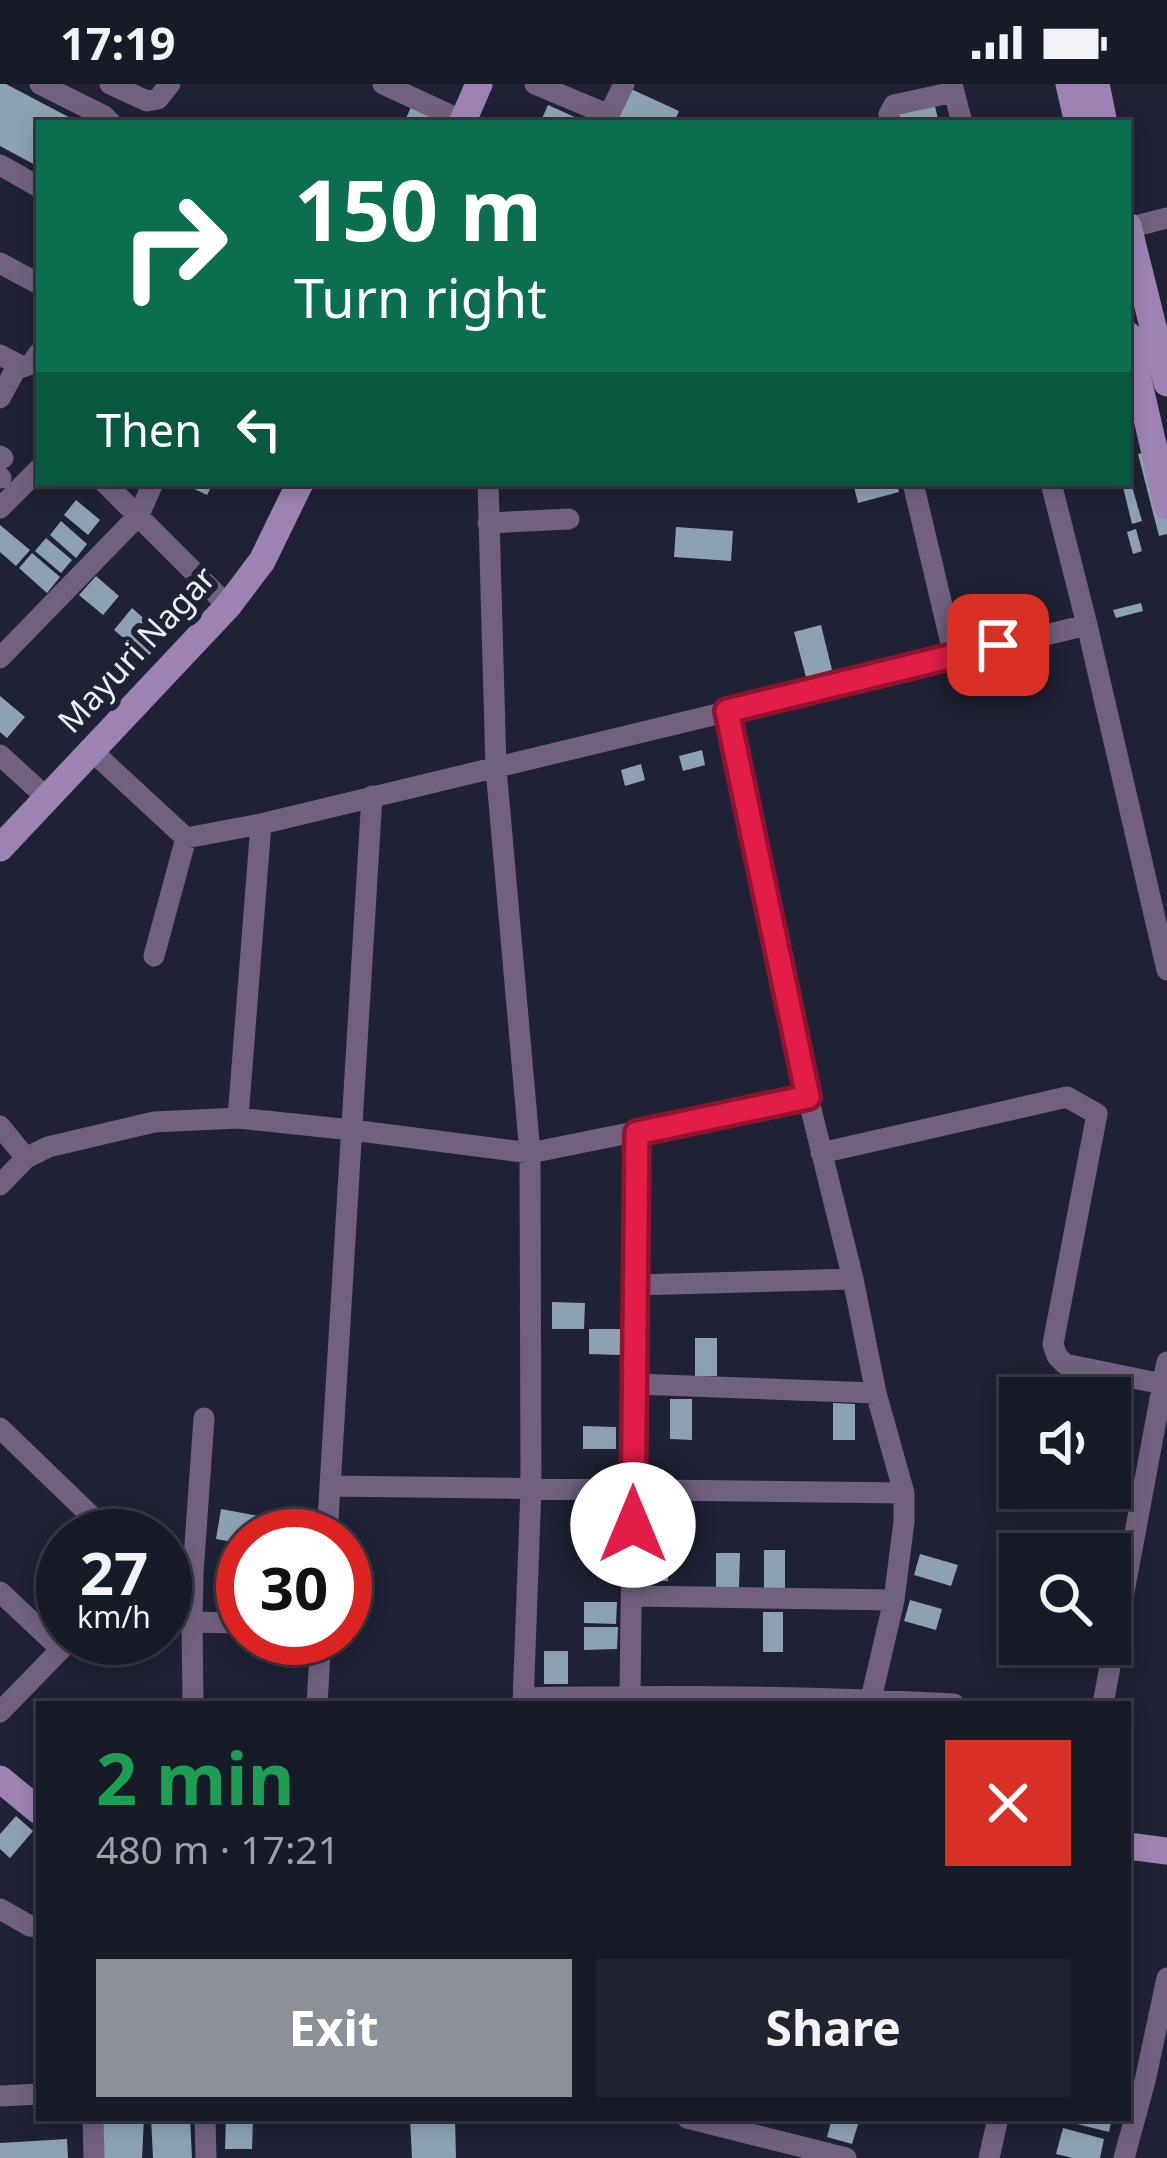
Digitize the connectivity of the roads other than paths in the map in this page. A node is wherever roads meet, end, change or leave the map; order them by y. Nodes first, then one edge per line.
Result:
1 (40, 84) edge
2 (110, 84) edge
3 (170, 84) edge
4 (382, 84) edge
5 (479, 84) edge
6 (535, 84) edge
7 (623, 84) edge
8 (1069, 84) edge
9 (1096, 84) edge
10 (953, 88) edge
11 (607, 119) edge
12 (109, 120) edge
13 (459, 120) edge
14 (464, 120) edge
15 (890, 120) edge
16 (961, 120) edge
17 (1077, 120) edge
18 (1103, 120) edge
19 (0, 165) edge
20 (36, 185) edge
21 (1167, 218) edge
22 (1131, 226) edge
23 (1131, 239) edge
24 (0, 263) edge
25 (36, 282) edge
26 (1131, 348) edge
27 (36, 357) edge
28 (9, 360) edge
29 (1167, 382) edge
30 (0, 398) edge
31 (36, 472) edge
32 (109, 486) edge
33 (152, 486) edge
34 (299, 486) edge
35 (488, 486) edge
36 (914, 486) edge
37 (1052, 486) edge
38 (1167, 506) edge
39 (0, 508) edge
40 (139, 514) junction
41 (569, 519) dead end
42 (488, 524) junction
43 (228, 605) junction
44 (1087, 625) junction
45 (954, 656) junction
46 (0, 658) edge
47 (727, 711) junction
48 (92, 751) junction
49 (0, 755) edge
50 (496, 768) junction
51 (46, 796) junction
52 (372, 796) junction
53 (261, 824) junction
54 (185, 838) junction
55 (0, 848) edge
56 (1163, 938) edge
57 (154, 956) dead end
58 (1167, 970) edge
59 (808, 1097) junction
60 (238, 1118) junction
61 (0, 1126) edge
62 (352, 1130) junction
63 (637, 1133) junction
64 (820, 1153) junction
65 (530, 1154) junction
66 (26, 1159) junction
67 (0, 1186) edge
68 (853, 1279) junction
69 (635, 1285) junction
70 (1166, 1377) edge
71 (634, 1384) junction
72 (876, 1393) junction
73 (204, 1418) dead end
74 (0, 1428) edge
75 (331, 1486) junction
76 (531, 1489) junction
77 (633, 1490) junction
78 (904, 1493) junction
79 (84, 1509) edge
80 (329, 1509) edge
81 (193, 1574) joint
82 (0, 1592) edge
83 (632, 1596) junction
84 (893, 1600) junction
85 (36, 1620) edge
86 (192, 1622) junction
87 (216, 1622) edge
88 (46, 1665) edge
89 (319, 1665) edge
90 (630, 1696) junction
91 (871, 1699) junction
92 (193, 1701) edge
93 (317, 1701) edge
94 (523, 1701) edge
95 (710, 1701) edge
96 (904, 1701) edge
97 (1104, 1701) edge
98 (0, 1712) edge
99 (0, 1779) edge
100 (36, 1809) edge
101 (1131, 1846) edge
102 (1167, 1851) edge
103 (0, 1909) edge
104 (36, 1927) edge
105 (1167, 1978) edge
106 (1136, 2079) edge
107 (36, 2094) edge
108 (0, 2096) edge
109 (1131, 2112) edge
110 (93, 2121) edge
111 (205, 2121) edge
112 (699, 2121) edge
113 (997, 2121) edge
114 (1130, 2121) edge
115 (94, 2158) edge
116 (206, 2158) edge
117 (846, 2158) edge
118 (989, 2158) edge
119 (1124, 2158) edge

1 - 12 street
2 - 3 street
4 - 13 street
5 - 14 street
6 - 11 street
7 - 11 street
8 - 17 street
9 - 18 street
10 - 15 street
10 - 16 street
19 - 20 street
21 - 22 street
23 - 29 street
24 - 25 street
26 - 38 street
27 - 28 street
28 - 30 street
31 - 39 street
32 - 40 street
33 - 40 street
34 - 43 street, Mayuri Nagar
35 - 42 street
36 - 45 street
37 - 44 street
40 - 43 street
40 - 46 street
41 - 42 street
42 - 50 street
43 - 48 street, Mayuri Nagar
44 - 45 street
44 - 56 street
45 - 47 street
47 - 50 street
47 - 59 street
48 - 51 street, Mayuri Nagar
48 - 54 street
49 - 51 street
50 - 52 street
50 - 65 street
51 - 55 street, Mayuri Nagar
52 - 53 street
52 - 62 street
53 - 54 street
53 - 60 street
54 - 57 street
56 - 58 street
59 - 63 street
59 - 64 street
60 - 62 street
60 - 66 street
61 - 66 street
62 - 65 street
62 - 75 street
63 - 65 street
63 - 69 street
64 - 68 street
64 - 70 street
65 - 76 street
66 - 67 street
68 - 69 street
68 - 72 street
69 - 71 street
70 - 97 street
71 - 72 street
71 - 77 street
72 - 78 street
73 - 81 street
74 - 79 street
75 - 76 street
75 - 80 street
76 - 77 street
76 - 94 street
77 - 78 street
77 - 83 street
78 - 84 street
81 - 86 street
82 - 85 street
83 - 84 street
83 - 90 street
84 - 91 street
86 - 87 street
86 - 92 street
88 - 98 street
89 - 93 street
90 - 94 street
90 - 95 street
91 - 95 street
91 - 96 street
99 - 100 street
101 - 102 street
103 - 104 street
105 - 106 street
106 - 109 street
107 - 108 street
110 - 115 street
111 - 116 street
112 - 117 street
113 - 118 street
114 - 119 street

